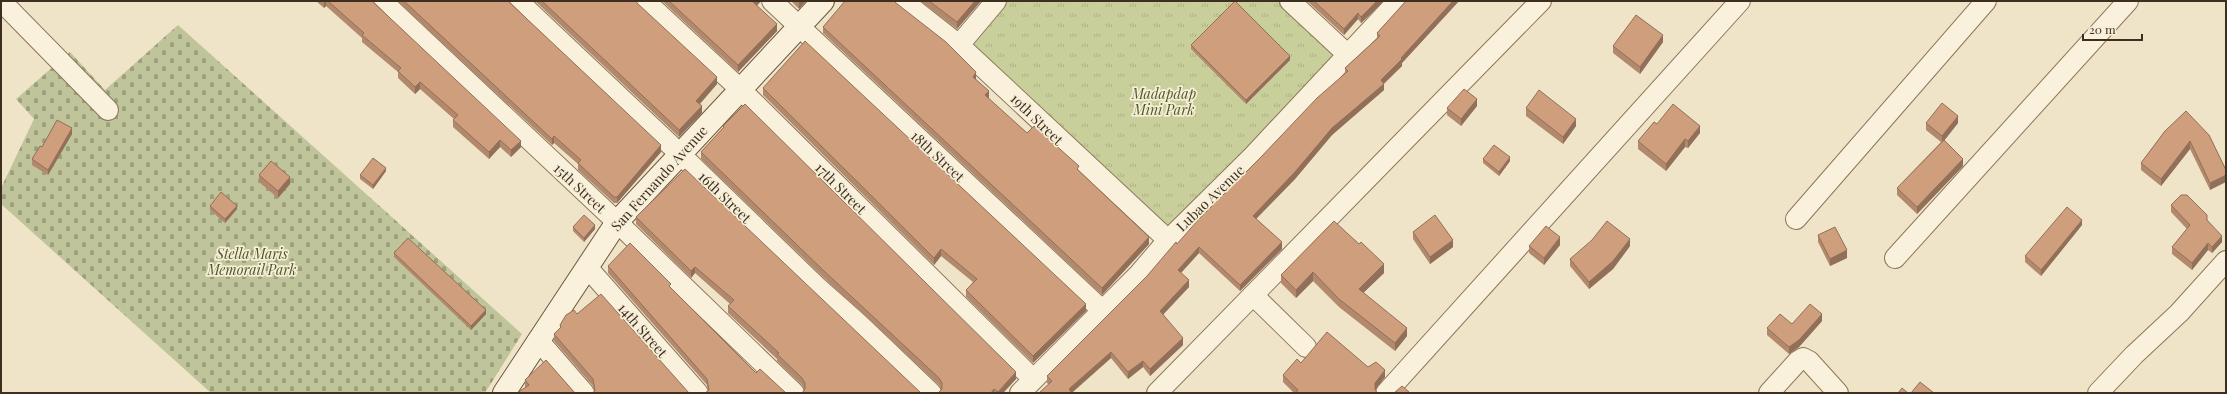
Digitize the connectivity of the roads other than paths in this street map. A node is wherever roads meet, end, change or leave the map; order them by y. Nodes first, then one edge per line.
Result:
1 (1, 1) edge
2 (382, 1) edge
3 (518, 1) edge
4 (645, 1) edge
5 (772, 1) edge
6 (823, 1) edge
7 (903, 1) edge
8 (996, 1) edge
9 (1290, 1) edge
10 (1398, 1) edge
11 (1540, 1) edge
12 (1740, 1) edge
13 (1986, 1) edge
14 (2128, 1) edge
15 (798, 26) junction
16 (960, 45) junction
17 (1347, 54) junction
18 (740, 88) junction
19 (108, 110) dead end
20 (680, 154) junction
21 (1796, 219) dead end
22 (617, 222) junction
23 (1168, 240) junction
24 (1895, 258) dead end
25 (2226, 261) edge
26 (587, 267) junction
27 (1253, 295) junction
28 (1103, 311) junction
29 (538, 340) junction
30 (1306, 347) dead end
31 (1027, 386) edge
32 (504, 393) edge
33 (584, 393) edge
34 (698, 393) edge
35 (794, 393) edge
36 (931, 393) edge
37 (1157, 393) edge
38 (1386, 393) edge
39 (1769, 393) edge
40 (1838, 393) edge
41 (2098, 393) edge

1 - 19 street
2 - 22 street, 15th Street
3 - 20 street, 16th Street
4 - 18 street, 17th Street
5 - 15 street, 18th Street
6 - 15 main road, San Fernando Avenue
7 - 16 street, 19th Street
8 - 16 street
9 - 17 street
10 - 17 street, Lubao Avenue
11 - 27 street
12 - 38 street
13 - 21 street
14 - 24 street
15 - 18 main road, San Fernando Avenue
15 - 28 street, 18th Street
16 - 23 street, 19th Street
17 - 23 street, Lubao Avenue
18 - 20 main road, San Fernando Avenue
18 - 31 street, 17th Street
20 - 22 main road, San Fernando Avenue
20 - 36 street, 16th Street
22 - 26 main road, San Fernando Avenue
22 - 35 street, 15th Street
23 - 28 street, Lubao Avenue
25 - 41 street
26 - 29 main road, San Fernando Avenue
26 - 34 street, 14th Street
27 - 30 street
27 - 37 street
28 - 31 street, Lubao Avenue
29 - 32 main road, San Fernando Avenue
29 - 33 street
39 - 40 street

